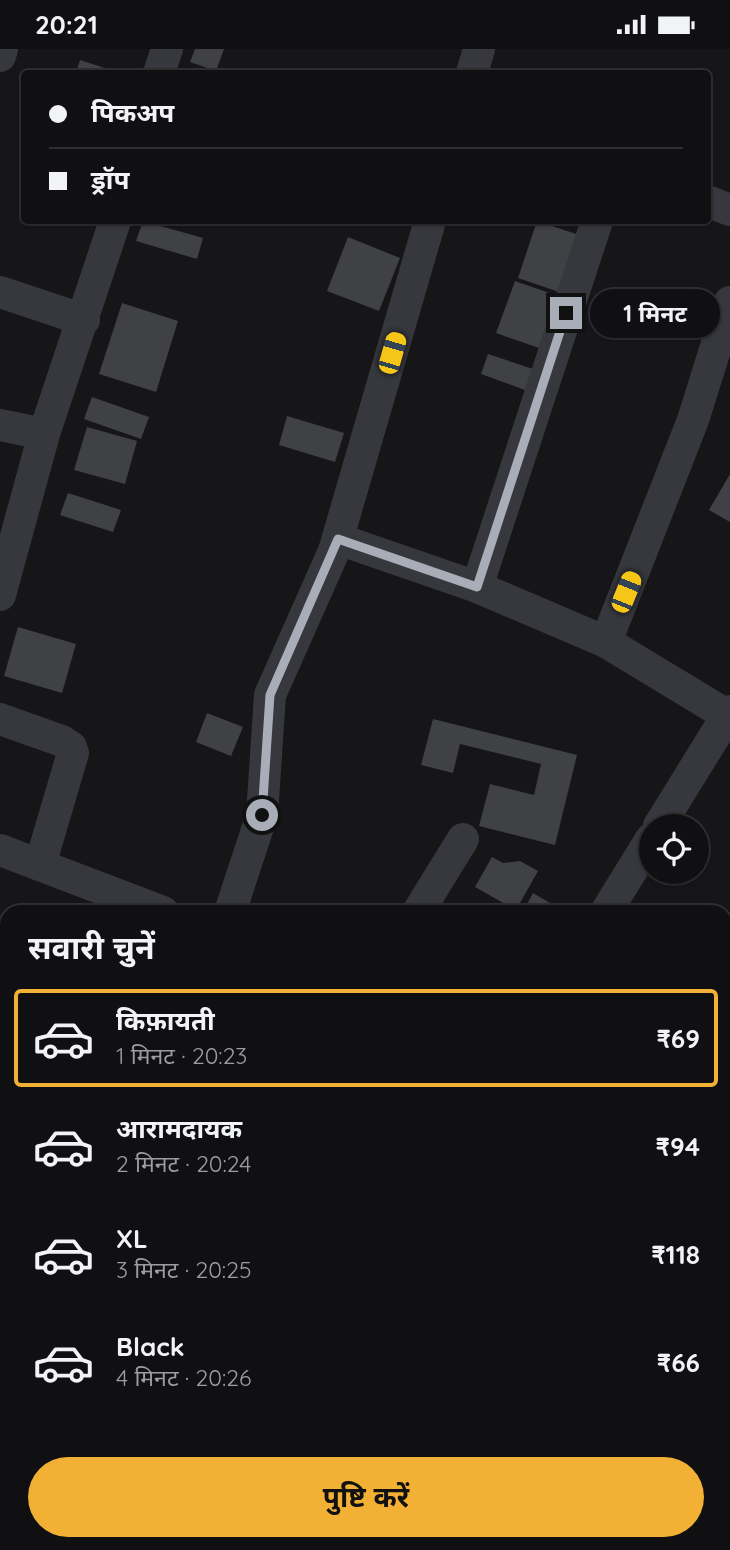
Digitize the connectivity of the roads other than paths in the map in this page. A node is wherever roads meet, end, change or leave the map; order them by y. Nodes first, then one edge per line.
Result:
1 (2, 49) edge
2 (167, 49) edge
3 (479, 49) edge
4 (0, 56) edge
5 (160, 70) edge
6 (473, 70) edge
7 (711, 203) edge
8 (730, 210) edge
9 (114, 224) edge
10 (429, 224) edge
11 (596, 224) edge
12 (0, 292) edge
13 (730, 302) edge
14 (83, 320) junction
15 (723, 354) edge
16 (0, 425) edge
17 (44, 435) junction
18 (338, 539) junction
19 (477, 587) junction
20 (0, 595) edge
21 (606, 642) junction
22 (729, 715) edge
23 (0, 719) edge
24 (667, 814) edge
25 (463, 839) dead end
26 (0, 850) edge
27 (639, 860) edge
28 (40, 865) junction
29 (129, 905) edge
30 (232, 905) edge
31 (422, 905) edge
32 (612, 905) edge

1 - 4 street
2 - 5 street
3 - 6 street
7 - 8 street
9 - 14 street
10 - 18 street
11 - 19 street
12 - 14 street
13 - 15 street
14 - 17 street
15 - 21 street
16 - 17 street
17 - 20 street
18 - 19 street
18 - 30 street
19 - 21 street
21 - 22 street
22 - 24 street
23 - 28 street
25 - 31 street
26 - 28 street
27 - 32 street
28 - 29 street

